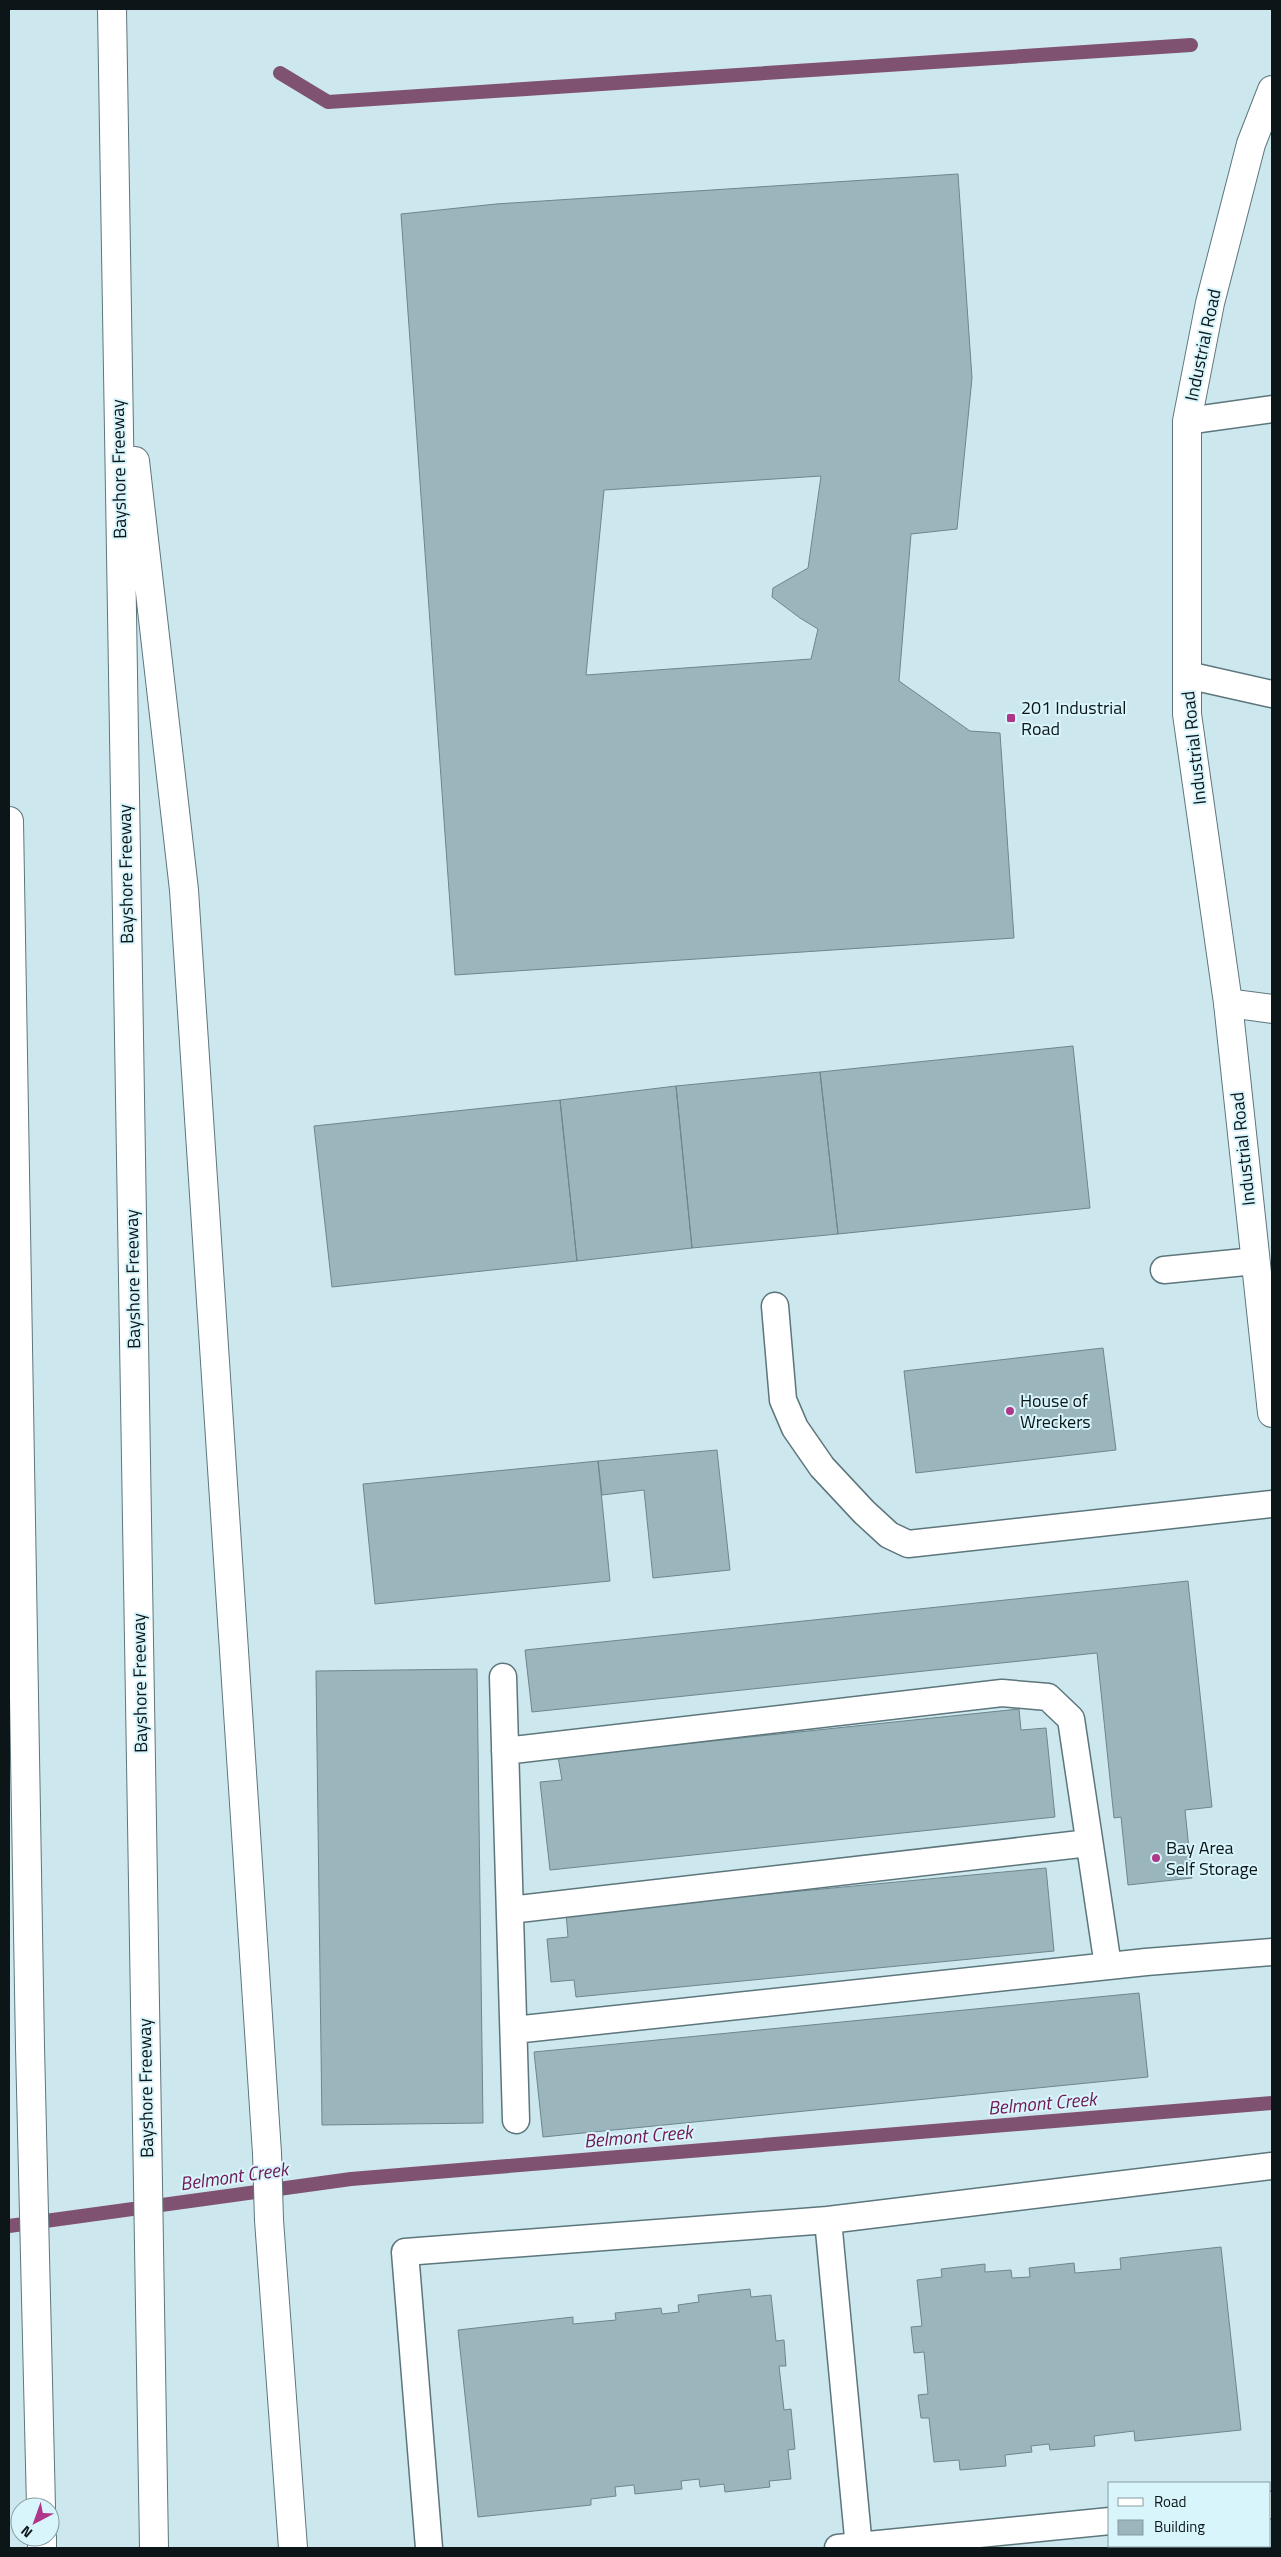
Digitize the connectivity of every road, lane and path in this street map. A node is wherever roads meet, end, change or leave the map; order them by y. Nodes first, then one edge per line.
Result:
1 (112, 9) edge
2 (1272, 90) edge
3 (117, 302) junction
4 (1272, 409) edge
5 (1187, 422) junction
6 (1187, 675) junction
7 (1272, 694) edge
8 (9, 821) edge
9 (1228, 1003) junction
10 (1272, 1009) edge
11 (1256, 1261) junction
12 (1164, 1270) dead end
13 (775, 1306) dead end
14 (1272, 1413) edge
15 (1272, 1504) edge
16 (503, 1677) dead end
17 (504, 1751) junction
18 (1089, 1843) junction
19 (510, 1910) junction
20 (1272, 1952) edge
21 (1108, 1966) junction
22 (514, 2030) junction
23 (516, 2120) dead end
24 (1272, 2166) edge
25 (828, 2220) junction
26 (41, 2497) edge
27 (1108, 2521) edge
28 (852, 2547) edge
29 (154, 2548) edge
30 (293, 2548) edge
31 (429, 2548) edge

1 - 3 main road, Bayshore Freeway
2 - 5 main road, Industrial Road
3 - 29 main road, Bayshore Freeway
3 - 30 main road
4 - 5 lane
5 - 6 main road, Industrial Road
6 - 7 lane
6 - 9 main road, Industrial Road
8 - 26 main road
9 - 10 main road
9 - 11 main road, Industrial Road
11 - 12 lane
11 - 14 main road, Industrial Road
13 - 15 lane
16 - 17 lane
17 - 18 lane
17 - 19 lane
18 - 19 lane
18 - 21 lane
19 - 22 lane
20 - 21 lane
21 - 22 lane
22 - 23 lane
24 - 25 lane
25 - 28 lane
25 - 31 lane
27 - 28 lane

